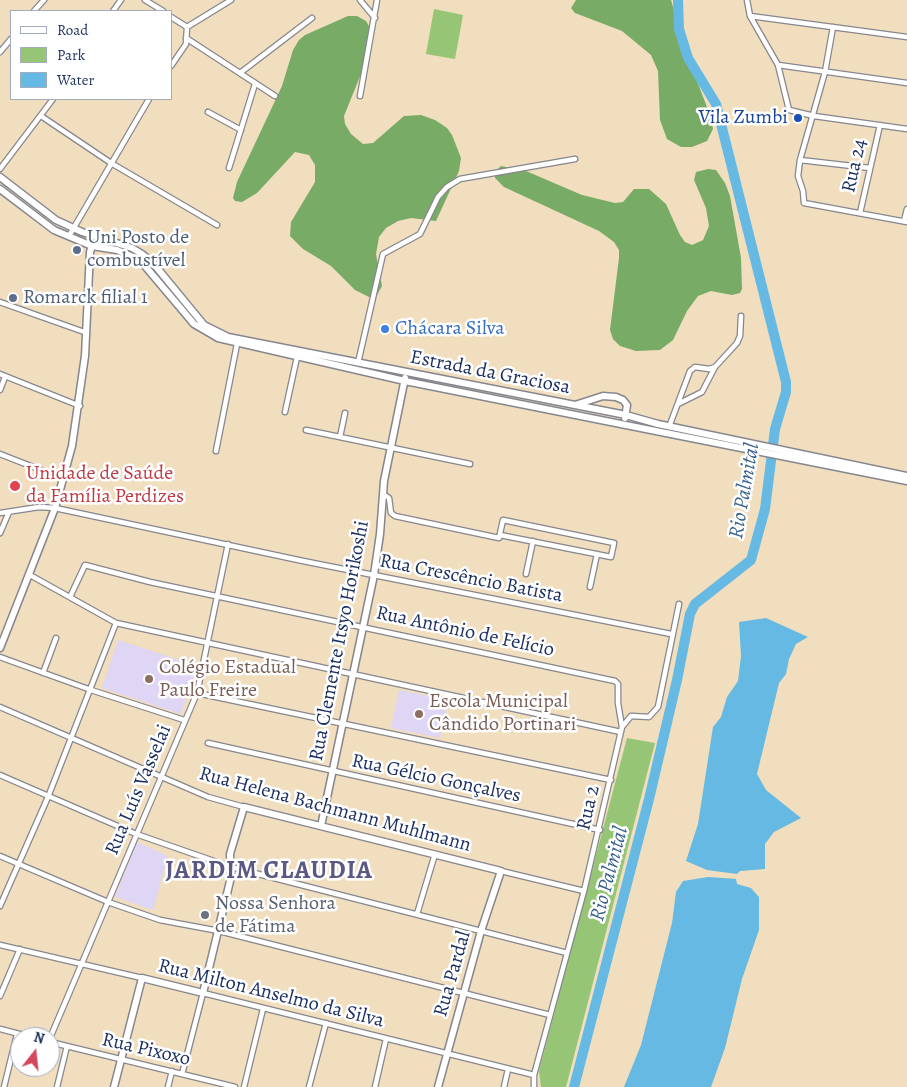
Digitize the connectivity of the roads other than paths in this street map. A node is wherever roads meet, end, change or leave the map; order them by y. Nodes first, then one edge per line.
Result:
1 (44, 0) edge
2 (145, 0) edge
3 (231, 0) edge
4 (360, 0) edge
5 (377, 0) edge
6 (747, 0) edge
7 (35, 10) edge
8 (161, 10) edge
9 (750, 16) junction
10 (172, 18) edge
11 (312, 18) dead end
12 (375, 18) junction
13 (187, 27) junction
14 (833, 27) junction
15 (186, 38) junction
16 (907, 38) edge
17 (10, 39) edge
18 (0, 52) edge
19 (172, 65) edge
20 (778, 65) junction
21 (825, 72) junction
22 (240, 73) junction
23 (907, 83) edge
24 (255, 84) junction
25 (275, 96) dead end
26 (360, 96) dead end
27 (52, 100) edge
28 (148, 100) edge
29 (208, 112) dead end
30 (41, 116) junction
31 (814, 116) junction
32 (880, 125) junction
33 (907, 129) edge
34 (241, 130) junction
35 (575, 158) dead end
36 (800, 160) junction
37 (111, 163) junction
38 (229, 168) dead end
39 (870, 168) junction
40 (0, 169) edge
41 (0, 177) edge
42 (0, 188) edge
43 (907, 209) edge
44 (860, 213) junction
45 (906, 222) edge
46 (217, 225) dead end
47 (73, 229) junction
48 (69, 236) junction
49 (96, 238) junction
50 (92, 246) junction
51 (0, 302) edge
52 (741, 316) dead end
53 (87, 332) junction
54 (237, 344) junction
55 (296, 357) junction
56 (358, 363) junction
57 (715, 367) junction
58 (406, 373) junction
59 (0, 374) edge
60 (5, 377) junction
61 (404, 381) junction
62 (0, 390) edge
63 (678, 404) junction
64 (80, 406) junction
65 (575, 406) junction
66 (285, 412) dead end
67 (345, 413) dead end
68 (626, 415) junction
69 (624, 424) junction
70 (670, 427) junction
71 (306, 430) dead end
72 (340, 437) junction
73 (391, 448) junction
74 (763, 449) junction
75 (216, 451) dead end
76 (785, 453) junction
77 (0, 454) edge
78 (470, 464) dead end
79 (907, 476) edge
80 (64, 479) junction
81 (907, 481) edge
82 (383, 494) junction
83 (55, 508) junction
84 (10, 512) junction
85 (0, 513) edge
86 (0, 533) edge
87 (500, 535) junction
88 (533, 542) junction
89 (228, 544) junction
90 (597, 554) junction
91 (526, 574) dead end
92 (30, 575) junction
93 (374, 575) junction
94 (590, 587) dead end
95 (219, 596) junction
96 (70, 597) junction
97 (678, 604) dead end
98 (116, 623) junction
99 (363, 626) junction
100 (671, 634) junction
101 (56, 638) dead end
102 (208, 644) junction
103 (0, 648) edge
104 (0, 657) edge
105 (43, 673) junction
106 (352, 674) junction
107 (91, 690) junction
108 (197, 693) junction
109 (0, 707) edge
110 (184, 720) junction
111 (342, 724) junction
112 (622, 730) junction
113 (72, 738) junction
114 (208, 743) dead end
115 (331, 772) junction
116 (0, 775) edge
117 (161, 777) junction
118 (611, 780) junction
119 (48, 797) junction
120 (244, 807) junction
121 (321, 826) junction
122 (600, 830) junction
123 (136, 834) junction
124 (435, 854) junction
125 (0, 856) edge
126 (19, 864) junction
127 (231, 868) junction
128 (501, 871) junction
129 (584, 890) junction
130 (108, 902) junction
131 (0, 906) edge
132 (417, 914) junction
133 (219, 931) junction
134 (482, 931) junction
135 (0, 945) edge
136 (20, 950) junction
137 (567, 953) junction
138 (82, 963) junction
139 (142, 978) junction
140 (464, 993) junction
141 (203, 994) junction
142 (0, 996) edge
143 (263, 1009) junction
144 (550, 1015) junction
145 (326, 1023) junction
146 (55, 1027) edge
147 (386, 1039) junction
148 (60, 1044) edge
149 (67, 1046) junction
150 (448, 1054) junction
151 (120, 1060) junction
152 (10, 1063) edge
153 (508, 1069) junction
154 (172, 1071) junction
155 (182, 1074) junction
156 (534, 1075) junction
157 (222, 1085) edge
158 (4, 1087) edge
159 (57, 1087) edge
160 (114, 1087) edge
161 (168, 1087) edge
162 (235, 1087) edge
163 (244, 1087) edge
164 (309, 1087) edge
165 (376, 1087) edge
166 (438, 1087) edge
167 (504, 1087) edge
168 (534, 1087) edge

1 - 7 street
2 - 8 street
3 - 13 street
4 - 12 street
5 - 12 street
6 - 9 street
9 - 14 street
9 - 20 street
10 - 13 street
11 - 22 street
12 - 26 street
13 - 15 street
14 - 16 street
14 - 21 street
15 - 19 street
15 - 22 street
17 - 18 street
20 - 21 street
20 - 31 street
21 - 23 street
21 - 31 street
22 - 24 street
24 - 25 street
24 - 34 street
27 - 30 street
28 - 37 street
29 - 34 street
30 - 37 street
30 - 40 street
31 - 32 street
31 - 36 street
32 - 33 street
32 - 39 street, Rua 24
34 - 38 street
35 - 56 street
36 - 39 street
36 - 44 street
37 - 46 street
37 - 47 street
39 - 44 street, Rua 24
41 - 47 main road, Estrada da Graciosa
42 - 48 main road, Estrada da Graciosa
43 - 45 street
44 - 45 street
47 - 48 street
47 - 49 main road, Estrada da Graciosa
48 - 50 main road, Estrada da Graciosa
49 - 50 main road
49 - 56 main road, Estrada da Graciosa
50 - 53 main road
50 - 54 main road, Estrada da Graciosa
51 - 53 street
52 - 57 street
53 - 64 main road
54 - 55 main road, Estrada da Graciosa
54 - 75 street
55 - 61 main road, Estrada da Graciosa
55 - 66 street
56 - 58 main road, Estrada da Graciosa
57 - 63 street
57 - 63 street
58 - 61 main road, Rua Clemente Itsyo Horikoshi
58 - 65 main road, Estrada da Graciosa
59 - 60 street
60 - 62 street
60 - 64 street
61 - 69 main road, Estrada da Graciosa
61 - 73 main road, Rua Clemente Itsyo Horikoshi
63 - 70 street
64 - 80 main road
65 - 68 main road, Estrada da Graciosa
65 - 68 main road
67 - 72 street
68 - 69 main road
68 - 70 main road, Estrada da Graciosa
69 - 74 main road, Estrada da Graciosa
70 - 74 main road, Estrada da Graciosa
71 - 72 street
72 - 73 street
73 - 78 street
73 - 82 main road, Rua Clemente Itsyo Horikoshi
74 - 76 main road, Estrada da Graciosa
76 - 79 main road, Estrada da Graciosa
76 - 81 main road, Estrada da Graciosa
77 - 80 street
80 - 83 main road
82 - 87 street
82 - 93 main road, Rua Clemente Itsyo Horikoshi
83 - 84 street, Rua Crescêncio Batista
83 - 89 street, Rua Crescêncio Batista
83 - 92 main road
84 - 85 street, Rua Crescêncio Batista
84 - 86 street
87 - 88 street
87 - 90 street
88 - 90 street
88 - 91 street
89 - 93 street, Rua Crescêncio Batista
89 - 95 street, Rua Luís Vasselai
90 - 94 street
92 - 96 street
92 - 103 main road
93 - 99 main road, Rua Clemente Itsyo Horikoshi
93 - 100 street, Rua Crescêncio Batista
95 - 96 street, Rua Antônio de Felício
95 - 99 street, Rua Antônio de Felício
95 - 102 street, Rua Luís Vasselai
96 - 98 street
97 - 100 street
98 - 102 street
98 - 107 street
99 - 106 main road, Rua Clemente Itsyo Horikoshi
99 - 112 street, Rua Antônio de Felício
100 - 112 street
101 - 105 street
102 - 106 street
102 - 108 street, Rua Luís Vasselai
104 - 105 street
105 - 107 street
106 - 111 main road, Rua Clemente Itsyo Horikoshi
106 - 112 street
107 - 110 street
107 - 113 street
108 - 110 street, Rua Luís Vasselai
108 - 111 street
109 - 113 street, Rua Helena Bachmann Muhlmann
110 - 117 street, Rua Luís Vasselai
111 - 115 main road, Rua Clemente Itsyo Horikoshi
111 - 118 street
112 - 118 street, Rua 2
113 - 117 street, Rua Helena Bachmann Muhlmann
113 - 119 street
114 - 115 street, Rua Gélcio Gonçalves
115 - 121 main road, Rua Clemente Itsyo Horikoshi
115 - 122 street, Rua Gélcio Gonçalves
116 - 119 street
117 - 120 street, Rua Helena Bachmann Muhlmann
117 - 123 street, Rua Luís Vasselai
118 - 122 street, Rua 2
119 - 123 street
119 - 126 street
120 - 121 main road, Rua Helena Bachmann Muhlmann
120 - 127 main road
121 - 124 main road, Rua Helena Bachmann Muhlmann
122 - 129 street, Rua 2
123 - 127 street
123 - 130 street, Rua Luís Vasselai
124 - 128 main road, Rua Helena Bachmann Muhlmann
124 - 132 street
125 - 126 street
126 - 130 street
126 - 131 street
127 - 132 street
127 - 133 main road
128 - 129 street, Rua Helena Bachmann Muhlmann
128 - 134 main road, Rua Pardal
129 - 137 street, Rua 2
130 - 133 street
130 - 138 street, Rua Luís Vasselai
132 - 134 street
133 - 140 street
133 - 141 main road
134 - 137 street
134 - 140 main road, Rua Pardal
135 - 136 street, Rua Milton Anselmo da Silva
136 - 138 street, Rua Milton Anselmo da Silva
136 - 142 street
137 - 144 street, Rua 2
138 - 139 street, Rua Milton Anselmo da Silva
138 - 146 street, Rua Luís Vasselai
139 - 141 main road, Rua Milton Anselmo da Silva
139 - 151 main road
140 - 144 street
140 - 150 main road, Rua Pardal
141 - 143 street, Rua Milton Anselmo da Silva
141 - 155 street
143 - 145 street, Rua Milton Anselmo da Silva
143 - 163 street
144 - 156 street, Rua 2
145 - 147 street, Rua Milton Anselmo da Silva
145 - 164 street
147 - 150 street, Rua Milton Anselmo da Silva
147 - 165 street
148 - 149 street, Rua Pixoxo
149 - 151 street, Rua Pixoxo
149 - 159 street
150 - 153 street, Rua Milton Anselmo da Silva
150 - 166 main road, Rua Pardal
151 - 154 street, Rua Pixoxo
151 - 160 main road
152 - 158 street
153 - 156 street, Rua Milton Anselmo da Silva
153 - 167 street
154 - 155 street, Rua Pixoxo
154 - 161 street
155 - 157 street, Rua Pixoxo
156 - 168 street, Rua 2
157 - 162 street, Rua Pixoxo

